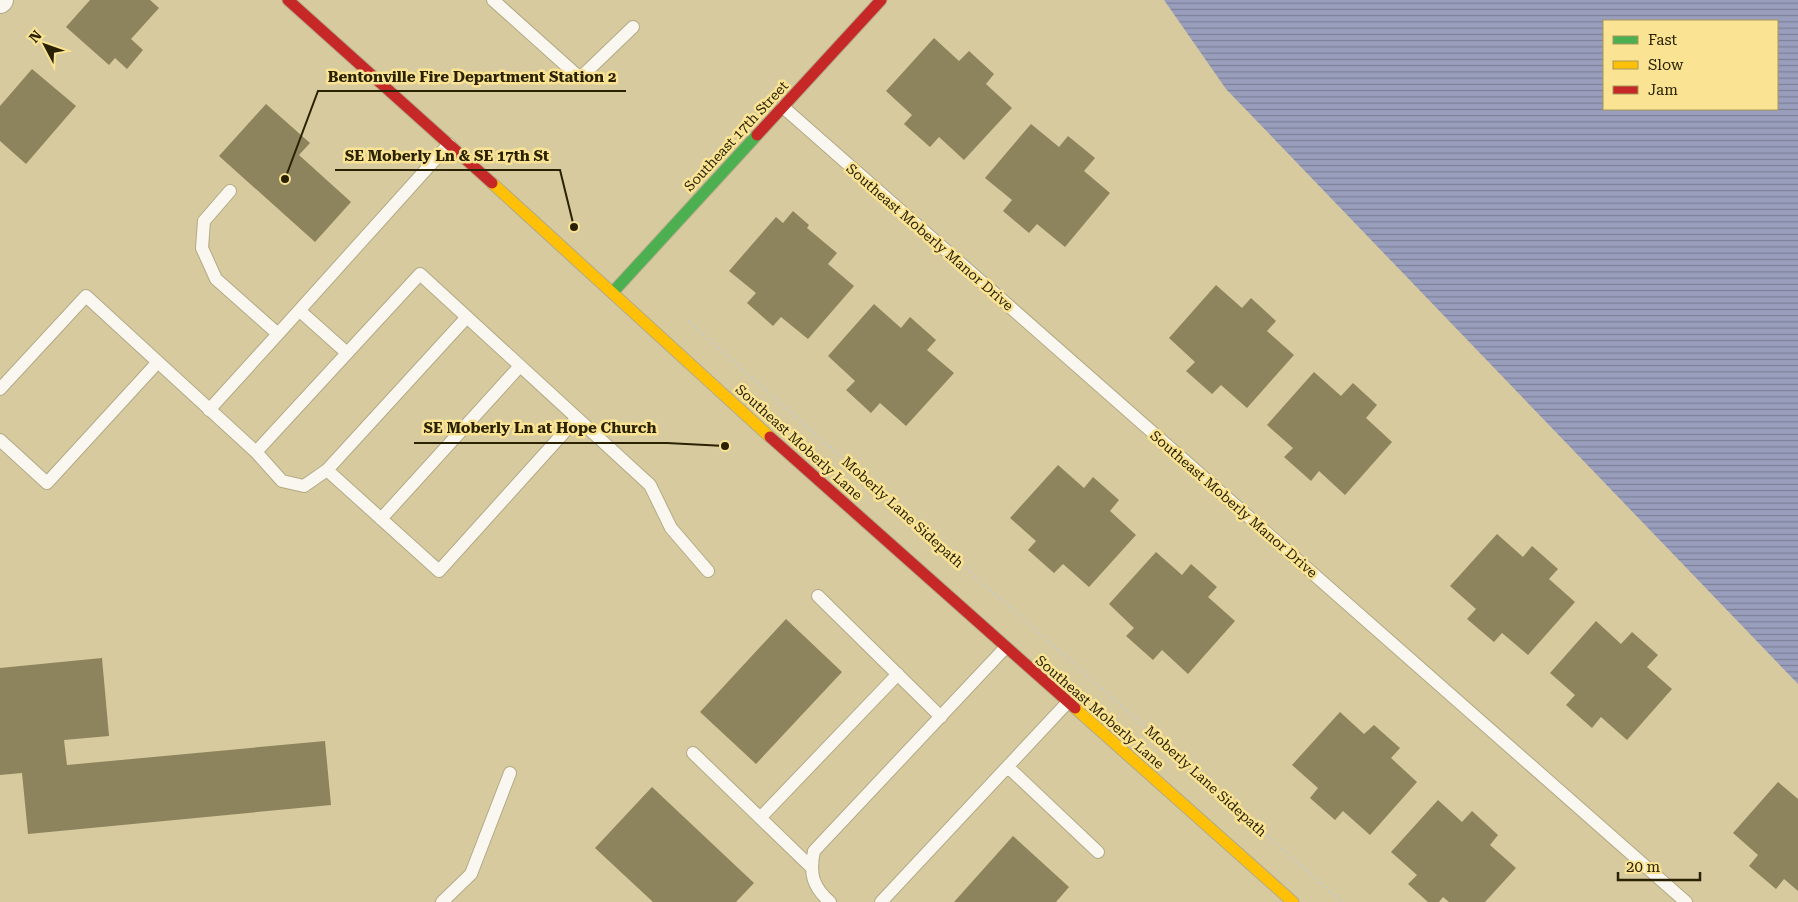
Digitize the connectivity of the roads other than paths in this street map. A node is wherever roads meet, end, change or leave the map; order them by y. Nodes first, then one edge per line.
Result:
1 (288, 0) edge
2 (493, 0) edge
3 (880, 0) edge
4 (633, 27) dead end
5 (783, 107) junction
6 (449, 144) junction
7 (230, 192) dead end
8 (613, 292) junction
9 (300, 311) junction
10 (467, 317) junction
11 (278, 334) junction
12 (347, 353) junction
13 (157, 363) junction
14 (520, 366) junction
15 (0, 389) edge
16 (209, 410) junction
17 (578, 418) junction
18 (0, 440) edge
19 (256, 452) junction
20 (327, 470) junction
21 (381, 519) junction
22 (708, 571) dead end
23 (818, 596) dead end
24 (1005, 648) junction
25 (898, 674) junction
26 (1068, 703) junction
27 (941, 717) junction
28 (693, 753) dead end
29 (1008, 767) junction
30 (510, 773) dead end
31 (760, 818) junction
32 (1098, 852) dead end
33 (811, 867) junction
34 (442, 902) edge
35 (830, 902) edge
36 (881, 902) edge
37 (1294, 902) edge
38 (1686, 902) edge

1 - 6 street, Southeast Moberly Lane
2 - 4 lane
3 - 5 street, Southeast 17th Street
5 - 8 street, Southeast 17th Street
5 - 38 lane, Southeast Moberly Manor Drive
6 - 8 street, Southeast Moberly Lane
6 - 9 lane
7 - 11 lane
8 - 24 street, Southeast Moberly Lane
9 - 11 lane
9 - 12 lane
10 - 12 lane
10 - 14 lane
10 - 20 lane
11 - 16 lane
12 - 19 lane
13 - 15 lane
13 - 16 lane
13 - 18 lane
14 - 17 lane
14 - 21 lane
16 - 19 lane
17 - 21 lane
17 - 22 lane
19 - 20 lane
20 - 21 lane
23 - 25 lane
24 - 26 street, Southeast Moberly Lane
24 - 27 lane
25 - 27 lane
25 - 31 lane
26 - 29 lane
26 - 37 street, Southeast Moberly Lane
27 - 33 lane
28 - 31 lane
29 - 32 lane
29 - 36 lane
30 - 34 lane
31 - 33 lane
33 - 35 lane

